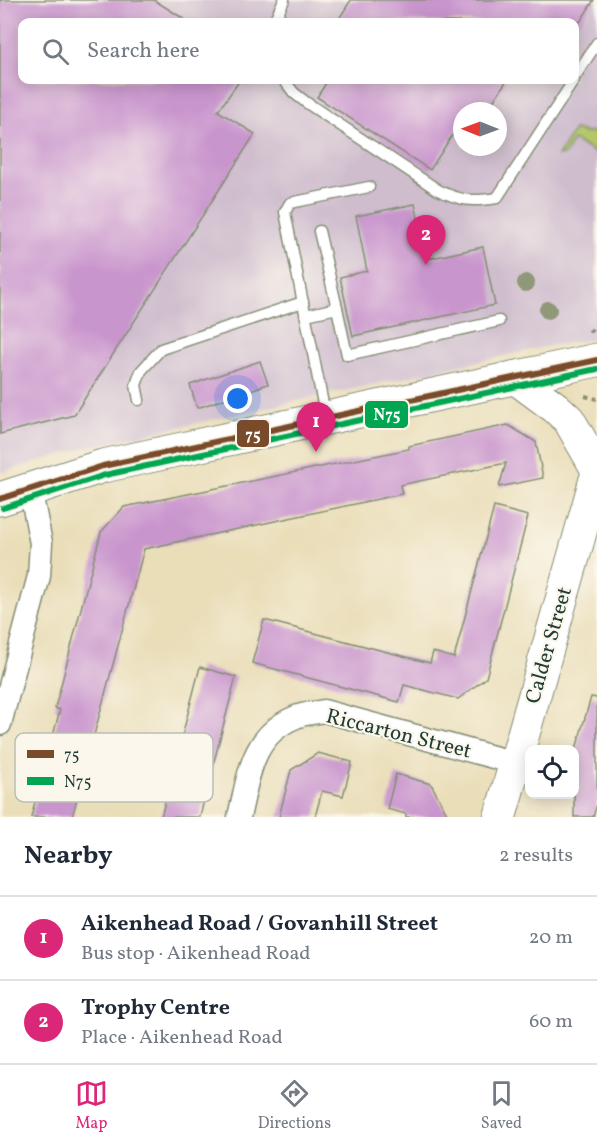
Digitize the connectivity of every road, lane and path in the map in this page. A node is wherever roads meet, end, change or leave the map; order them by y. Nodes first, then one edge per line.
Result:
1 (284, 0) edge
2 (276, 18) edge
3 (597, 44) edge
4 (579, 71) edge
5 (287, 84) edge
6 (571, 84) edge
7 (369, 187) dead end
8 (319, 231) dead end
9 (303, 302) junction
10 (337, 308) junction
11 (306, 315) junction
12 (499, 321) dead end
13 (597, 360) edge
14 (514, 377) junction
15 (139, 400) dead end
16 (325, 417) junction
17 (597, 469) edge
18 (597, 474) edge
19 (30, 488) junction
20 (0, 499) edge
21 (0, 724) edge
22 (515, 763) junction
23 (239, 817) edge
24 (500, 817) edge

1 - 2 lane
3 - 4 lane
5 - 6 lane
7 - 9 lane
8 - 10 lane
9 - 11 lane
9 - 15 lane
10 - 11 lane
10 - 12 lane
11 - 16 lane
13 - 14 main road
14 - 16 main road
14 - 17 main road
16 - 19 main road
18 - 22 main road, Calder Street
19 - 20 main road
19 - 21 street
22 - 23 street, Riccarton Street
22 - 24 main road, Calder Street

